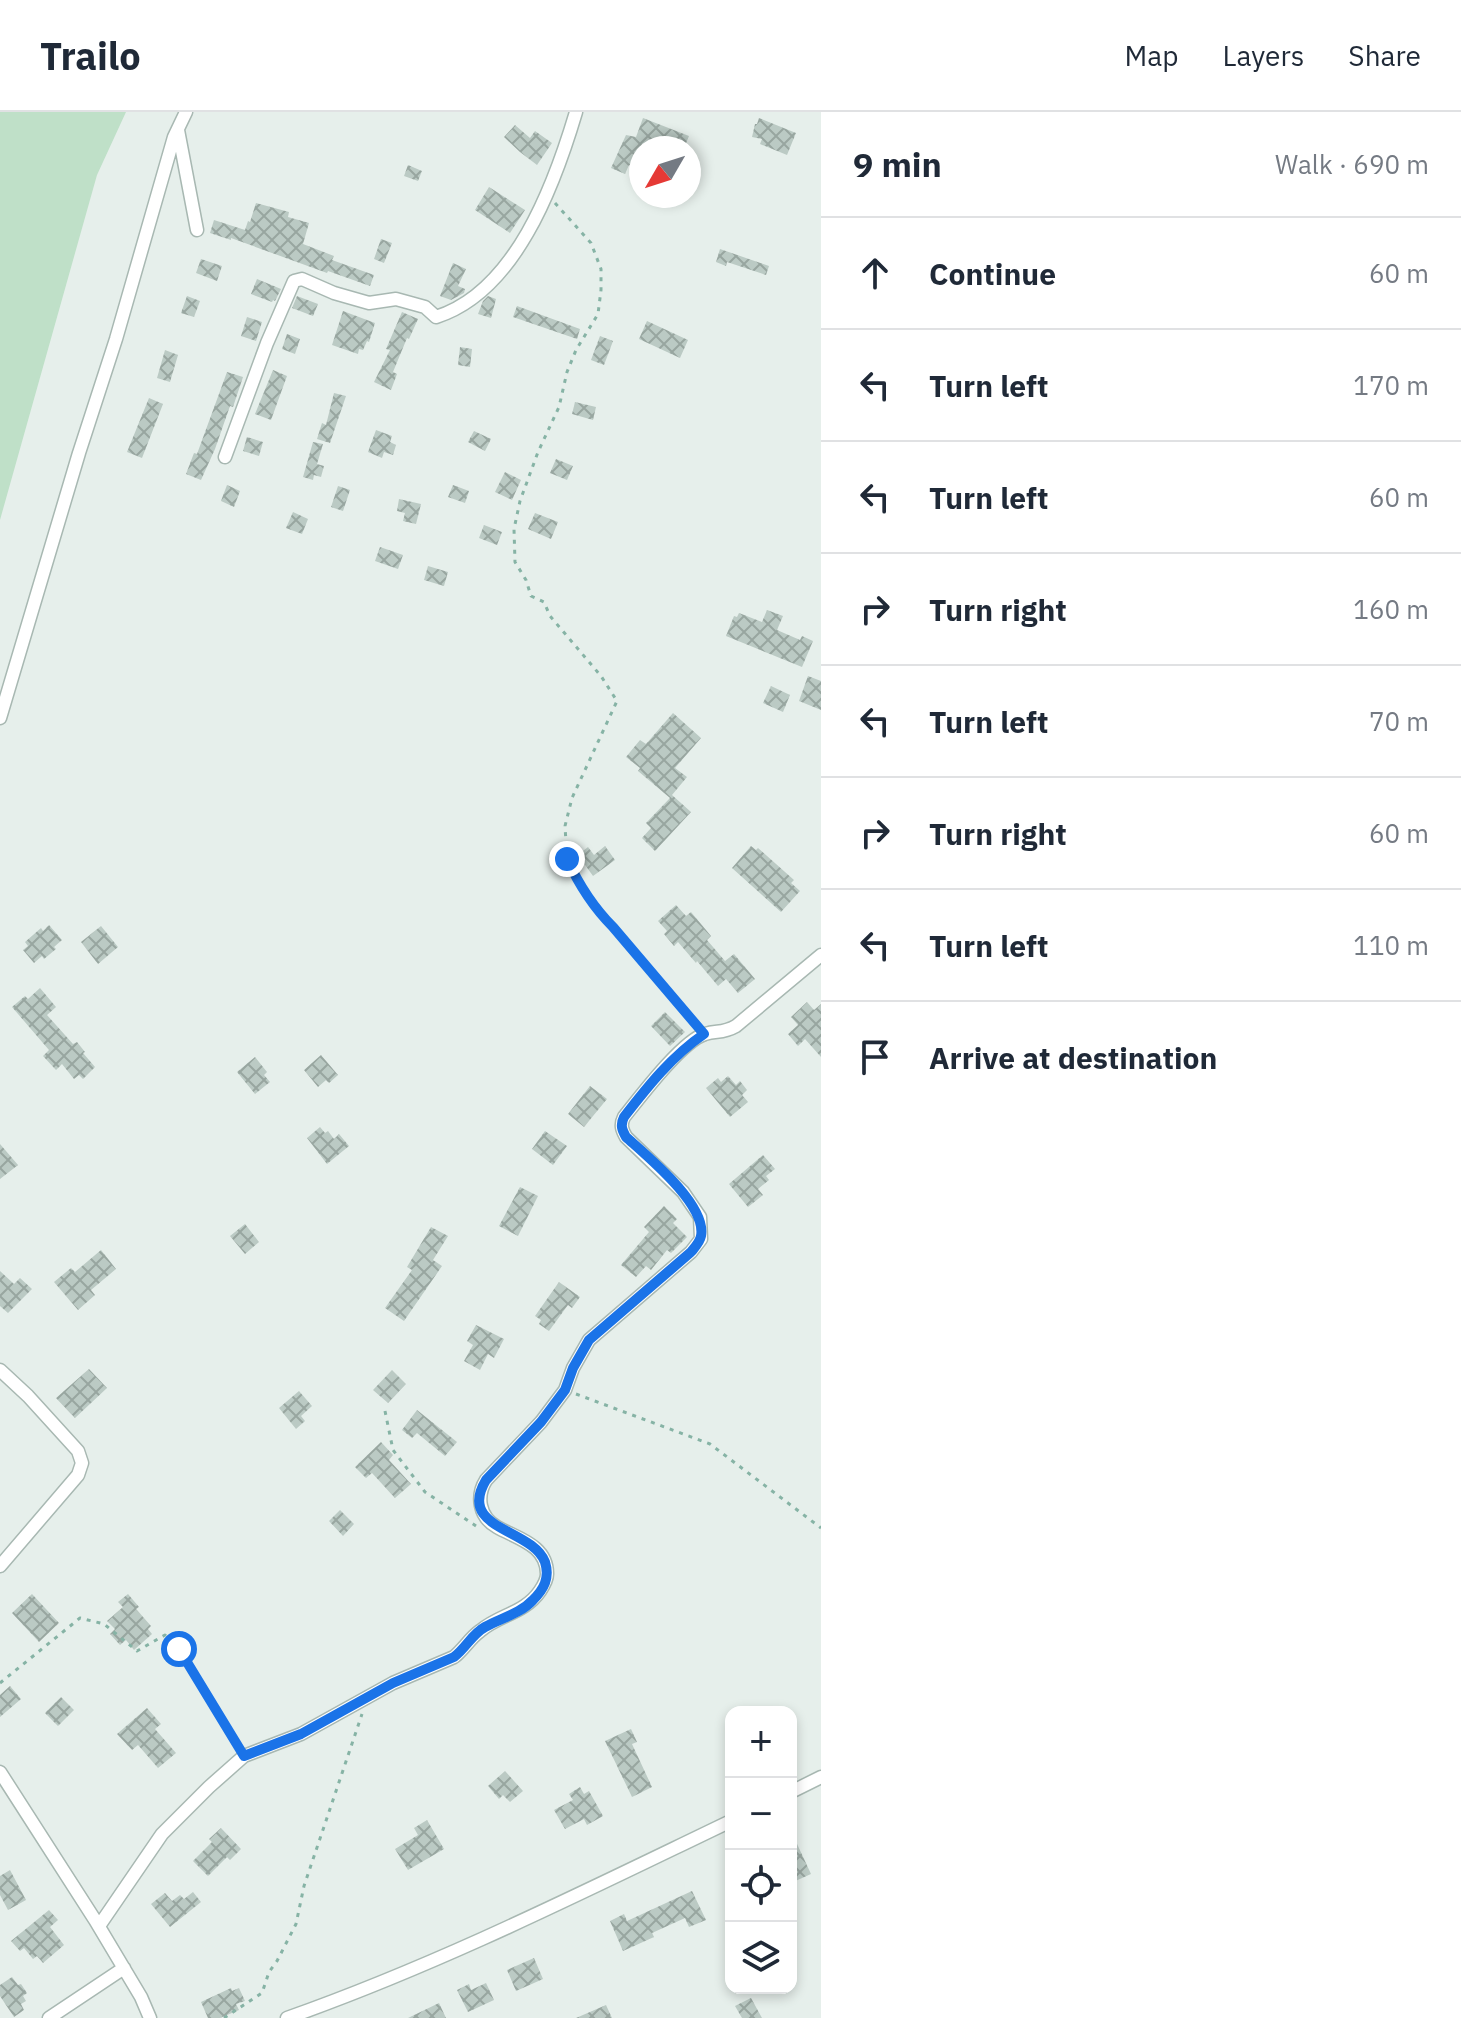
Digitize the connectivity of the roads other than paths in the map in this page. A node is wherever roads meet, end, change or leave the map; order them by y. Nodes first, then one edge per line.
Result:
1 (186, 112) edge
2 (576, 112) edge
3 (178, 130) junction
4 (197, 230) dead end
5 (225, 457) dead end
6 (0, 718) edge
7 (821, 955) edge
8 (0, 1370) edge
9 (0, 1566) edge
10 (0, 1772) edge
11 (821, 1777) edge
12 (797, 1789) edge
13 (725, 1824) edge
14 (99, 1926) junction
15 (124, 1968) junction
16 (49, 2018) edge
17 (150, 2018) edge
18 (287, 2018) edge

1 - 3 street
2 - 5 street
3 - 4 street
3 - 6 street
7 - 14 street
8 - 9 street
10 - 14 street
11 - 12 street
13 - 18 street
14 - 15 street
15 - 16 street
15 - 17 street

